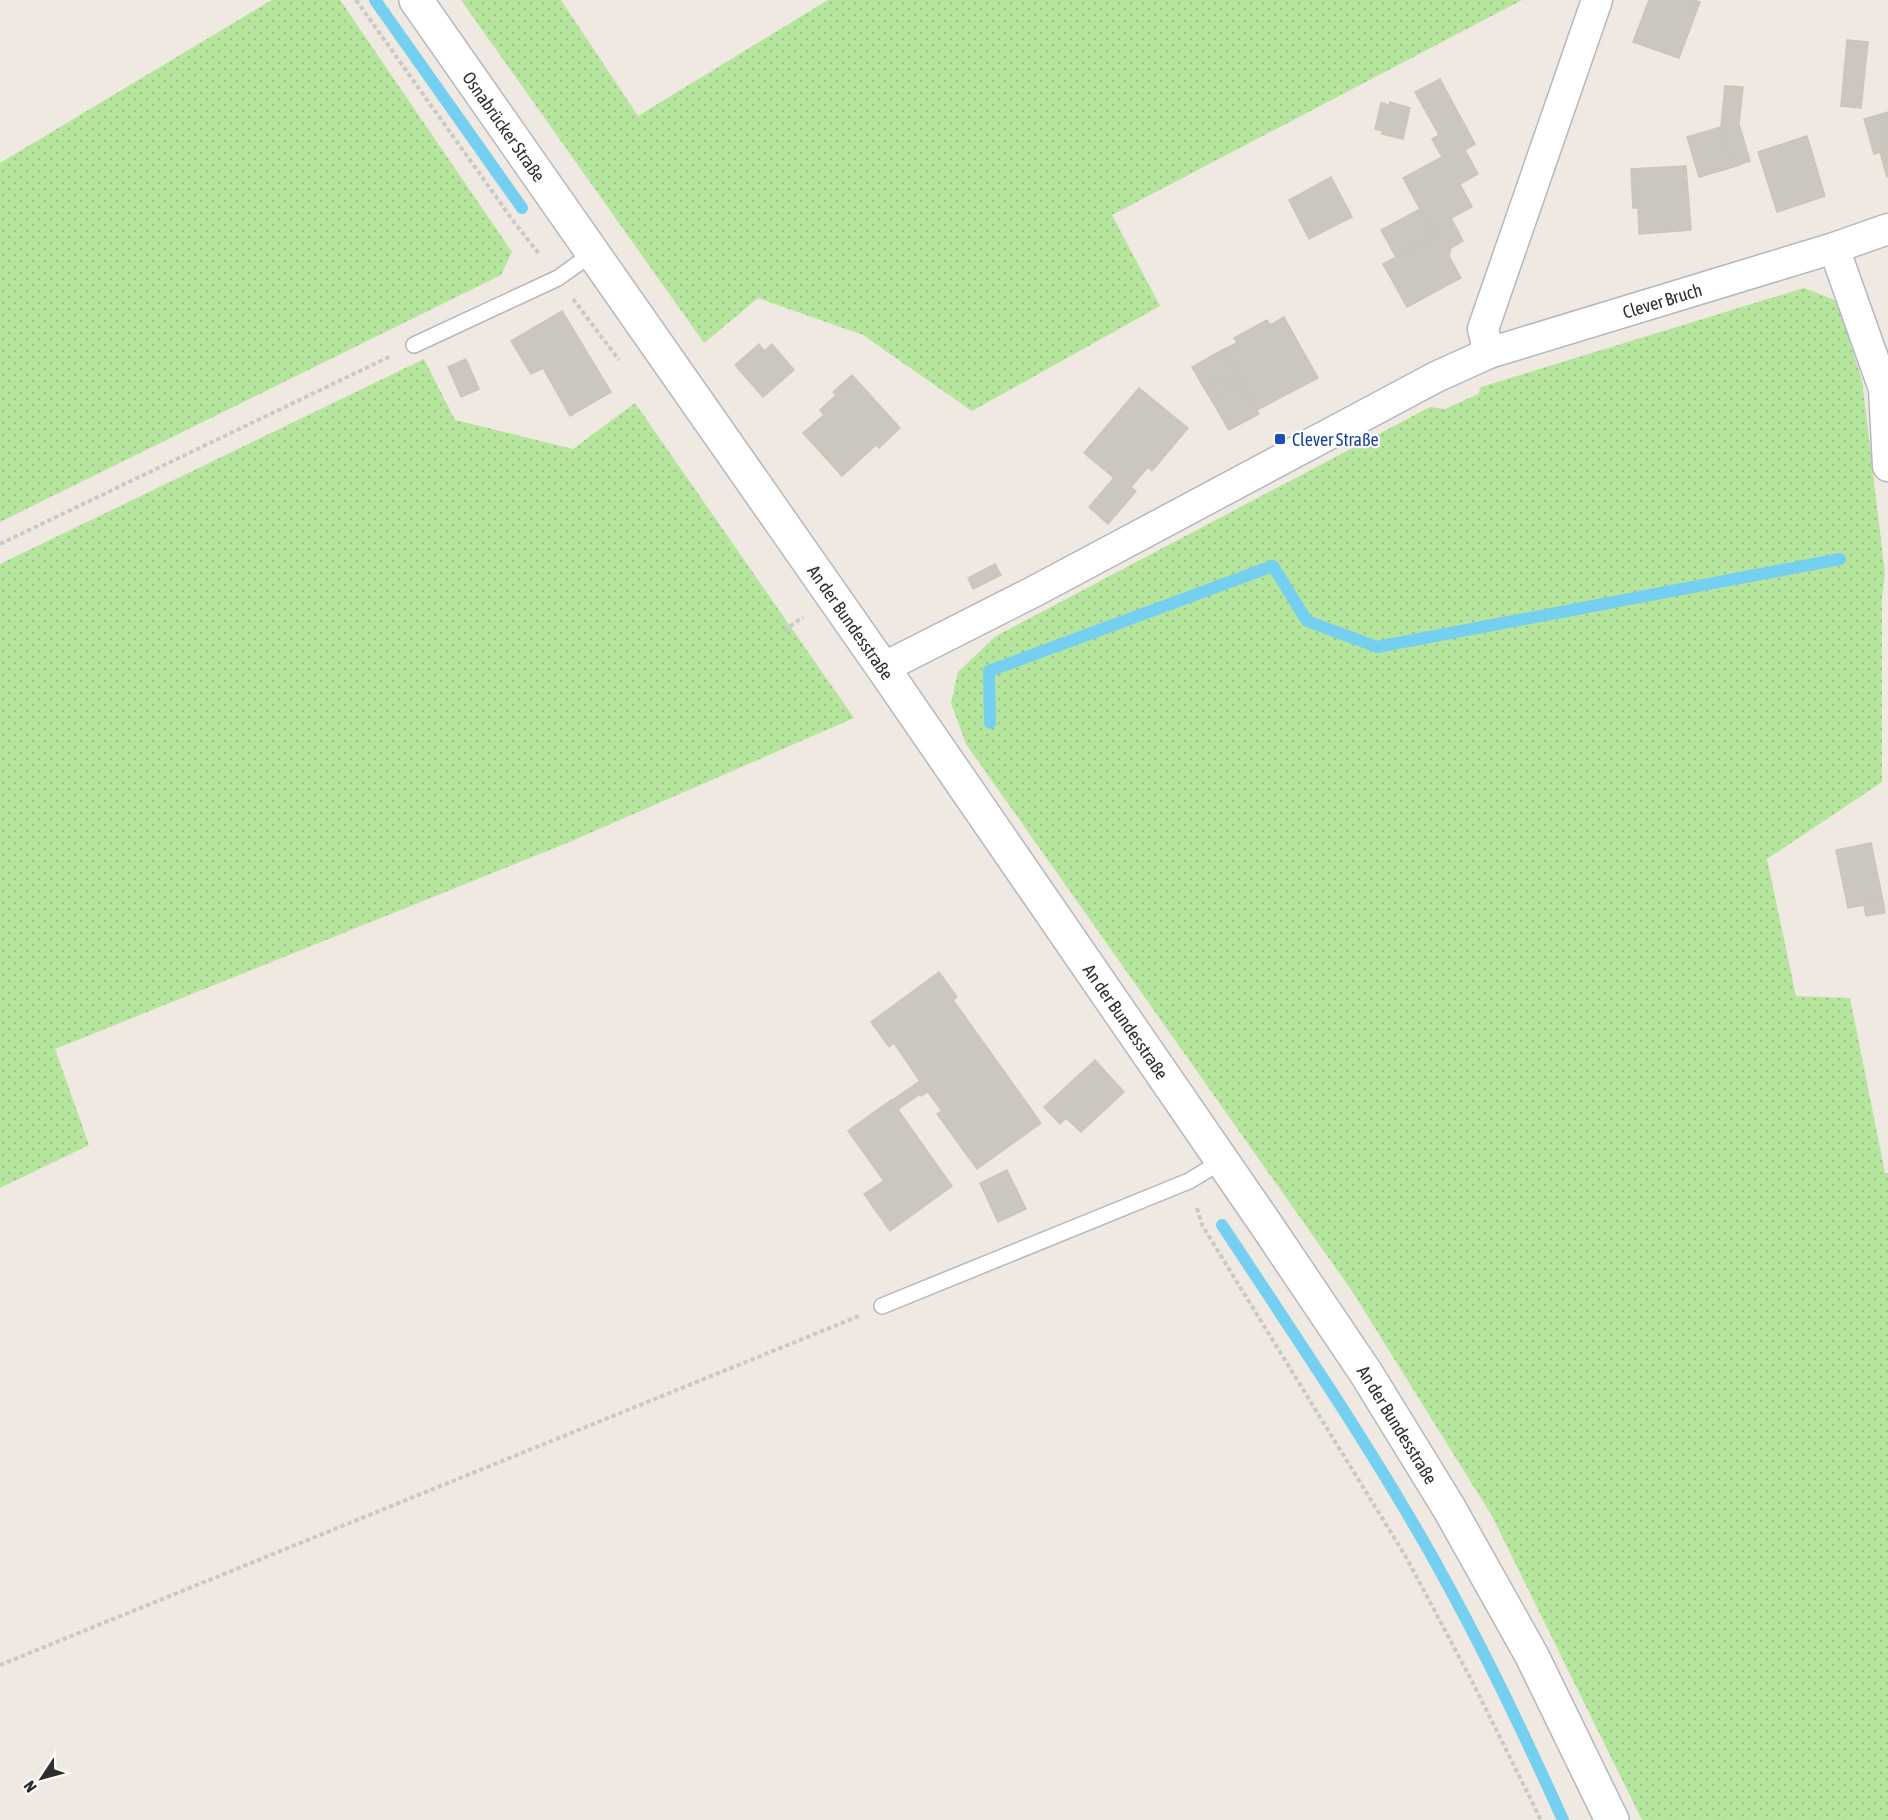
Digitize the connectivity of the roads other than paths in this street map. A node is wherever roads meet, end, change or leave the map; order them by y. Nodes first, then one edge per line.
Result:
1 (416, 0) edge
2 (1597, 0) edge
3 (1888, 229) edge
4 (1834, 248) junction
5 (593, 253) junction
6 (414, 345) road end
7 (1489, 353) junction
8 (1888, 466) edge
9 (883, 668) junction
10 (1222, 1161) junction
11 (882, 1306) road end
12 (1612, 1820) edge

1 - 5 main road, Osnabrücker Straße
2 - 7 street
3 - 4 street, Clever Bruch
4 - 7 street, Clever Bruch
4 - 8 street
5 - 6 lane
5 - 9 main road, An der Bundesstraße
7 - 9 street
9 - 10 main road, An der Bundesstraße
10 - 11 lane
10 - 12 main road, An der Bundesstraße

